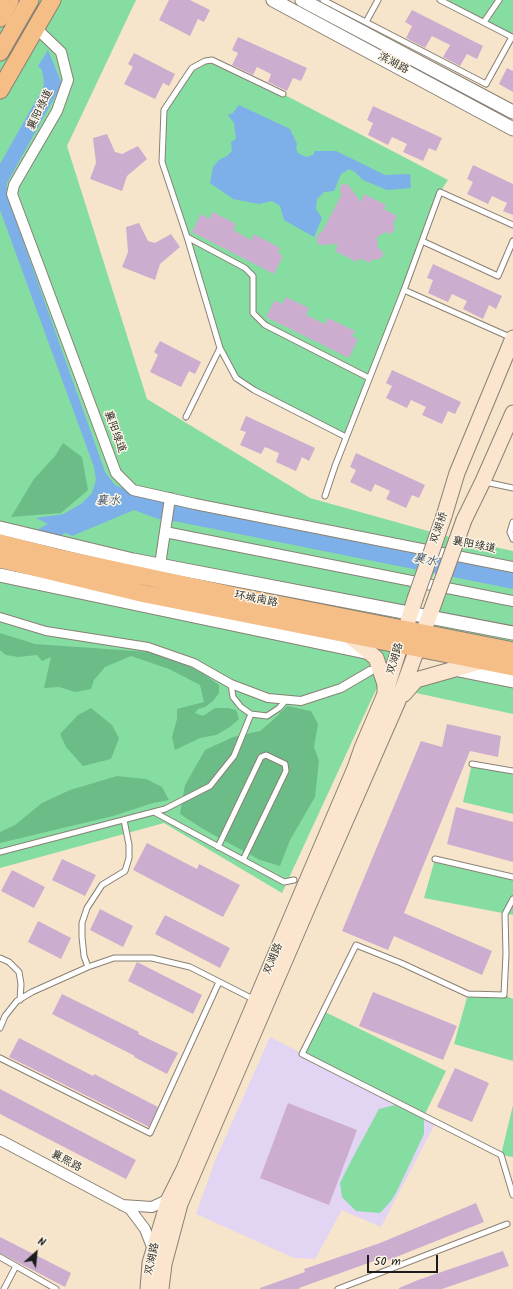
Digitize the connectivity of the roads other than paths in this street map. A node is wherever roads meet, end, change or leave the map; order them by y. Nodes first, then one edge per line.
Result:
1 (10, 0) edge
2 (30, 0) edge
3 (52, 0) edge
4 (272, 0) edge
5 (302, 0) edge
6 (323, 0) edge
7 (378, 0) edge
8 (440, 0) edge
9 (499, 0) edge
10 (0, 18) edge
11 (366, 22) junction
12 (484, 22) junction
13 (36, 28) junction
14 (0, 52) edge
15 (0, 90) edge
16 (283, 94) dead end
17 (513, 112) edge
18 (513, 129) edge
19 (513, 225) edge
20 (187, 237) junction
21 (422, 241) junction
22 (513, 241) edge
23 (404, 290) junction
24 (513, 338) edge
25 (220, 348) junction
26 (369, 378) junction
27 (513, 412) edge
28 (186, 417) dead end
29 (346, 437) junction
30 (483, 481) junction
31 (513, 488) edge
32 (325, 496) dead end
33 (170, 498) junction
34 (513, 522) edge
35 (0, 528) edge
36 (166, 530) junction
37 (513, 539) edge
38 (0, 543) edge
39 (0, 560) edge
40 (160, 565) junction
41 (513, 567) edge
42 (2, 575) edge
43 (513, 601) edge
44 (413, 606) junction
45 (431, 610) junction
46 (0, 616) edge
47 (513, 633) edge
48 (347, 634) junction
49 (402, 637) junction
50 (420, 641) junction
51 (513, 651) edge
52 (370, 653) junction
53 (483, 661) junction
54 (513, 667) edge
55 (454, 669) junction
56 (370, 670) dead end
57 (513, 681) edge
58 (231, 684) junction
59 (392, 698) junction
60 (287, 699) junction
61 (251, 714) junction
62 (472, 764) dead end
63 (513, 771) edge
64 (154, 812) junction
65 (124, 820) junction
66 (218, 847) junction
67 (0, 852) edge
68 (435, 859) dead end
69 (243, 860) junction
70 (513, 877) edge
71 (294, 880) dead end
72 (513, 899) edge
73 (0, 958) edge
74 (88, 967) junction
75 (219, 982) junction
76 (20, 1000) junction
77 (256, 1000) junction
78 (0, 1028) edge
79 (0, 1058) edge
80 (0, 1140) edge
81 (513, 1195) edge
82 (169, 1199) junction
83 (120, 1204) junction
84 (507, 1224) dead end
85 (154, 1252) junction
86 (0, 1257) edge
87 (16, 1266) junction
88 (4, 1289) edge
89 (56, 1289) edge
90 (148, 1289) edge
91 (161, 1289) edge
92 (338, 1289) edge

1 - 10 highway
2 - 14 highway
3 - 13 highway
4 - 18 street, 滨湖路
5 - 17 street, 滨湖路
6 - 11 lane
7 - 11 lane
8 - 12 lane
9 - 12 lane
11 - 12 lane
13 - 15 highway
13 - 33 street, 襄阳绿道
16 - 20 lane
19 - 21 lane
20 - 25 lane
20 - 26 lane
21 - 22 lane
21 - 23 lane
23 - 24 lane
23 - 26 lane
24 - 44 main road, 双湖桥, bridge
25 - 28 lane
25 - 29 lane
26 - 29 lane
27 - 30 main road
29 - 32 lane
30 - 31 lane
30 - 45 main road, 双湖桥, bridge
33 - 36 street
33 - 41 street, 襄阳绿道
34 - 37 lane
35 - 40 street
36 - 40 street
36 - 43 street
38 - 49 highway, 环城南路
39 - 48 highway, 环城南路
40 - 44 street
42 - 52 street
44 - 45 street
44 - 49 main road, 双湖桥
45 - 47 street
45 - 50 main road, 双湖桥
46 - 58 street
48 - 49 highway, 环城南路
48 - 52 main road
49 - 50 highway, 环城南路
49 - 59 main road, 双湖路
50 - 51 highway, 环城南路
50 - 53 highway, 环城南路
50 - 59 main road, 双湖路
52 - 59 main road
53 - 54 highway, 环城南路
53 - 55 main road
55 - 57 street
55 - 59 main road
56 - 60 street
58 - 60 street
58 - 61 lane
59 - 77 main road, 双湖路
59 - 91 main road, 双湖路
60 - 61 lane
61 - 64 lane
62 - 63 lane
64 - 65 lane
64 - 66 lane
65 - 67 lane
65 - 74 lane
66 - 69 lane
66 - 69 lane
68 - 70 lane
69 - 71 lane
72 - 81 lane
73 - 76 lane
74 - 75 lane
74 - 76 lane
75 - 77 lane
75 - 79 lane
76 - 78 lane
77 - 82 main road, 双湖路
80 - 83 street, 襄熙路
82 - 83 street
82 - 85 main road, 双湖路
83 - 85 street
84 - 92 lane
85 - 90 main road, 双湖路
86 - 87 lane
87 - 88 lane
87 - 89 lane

